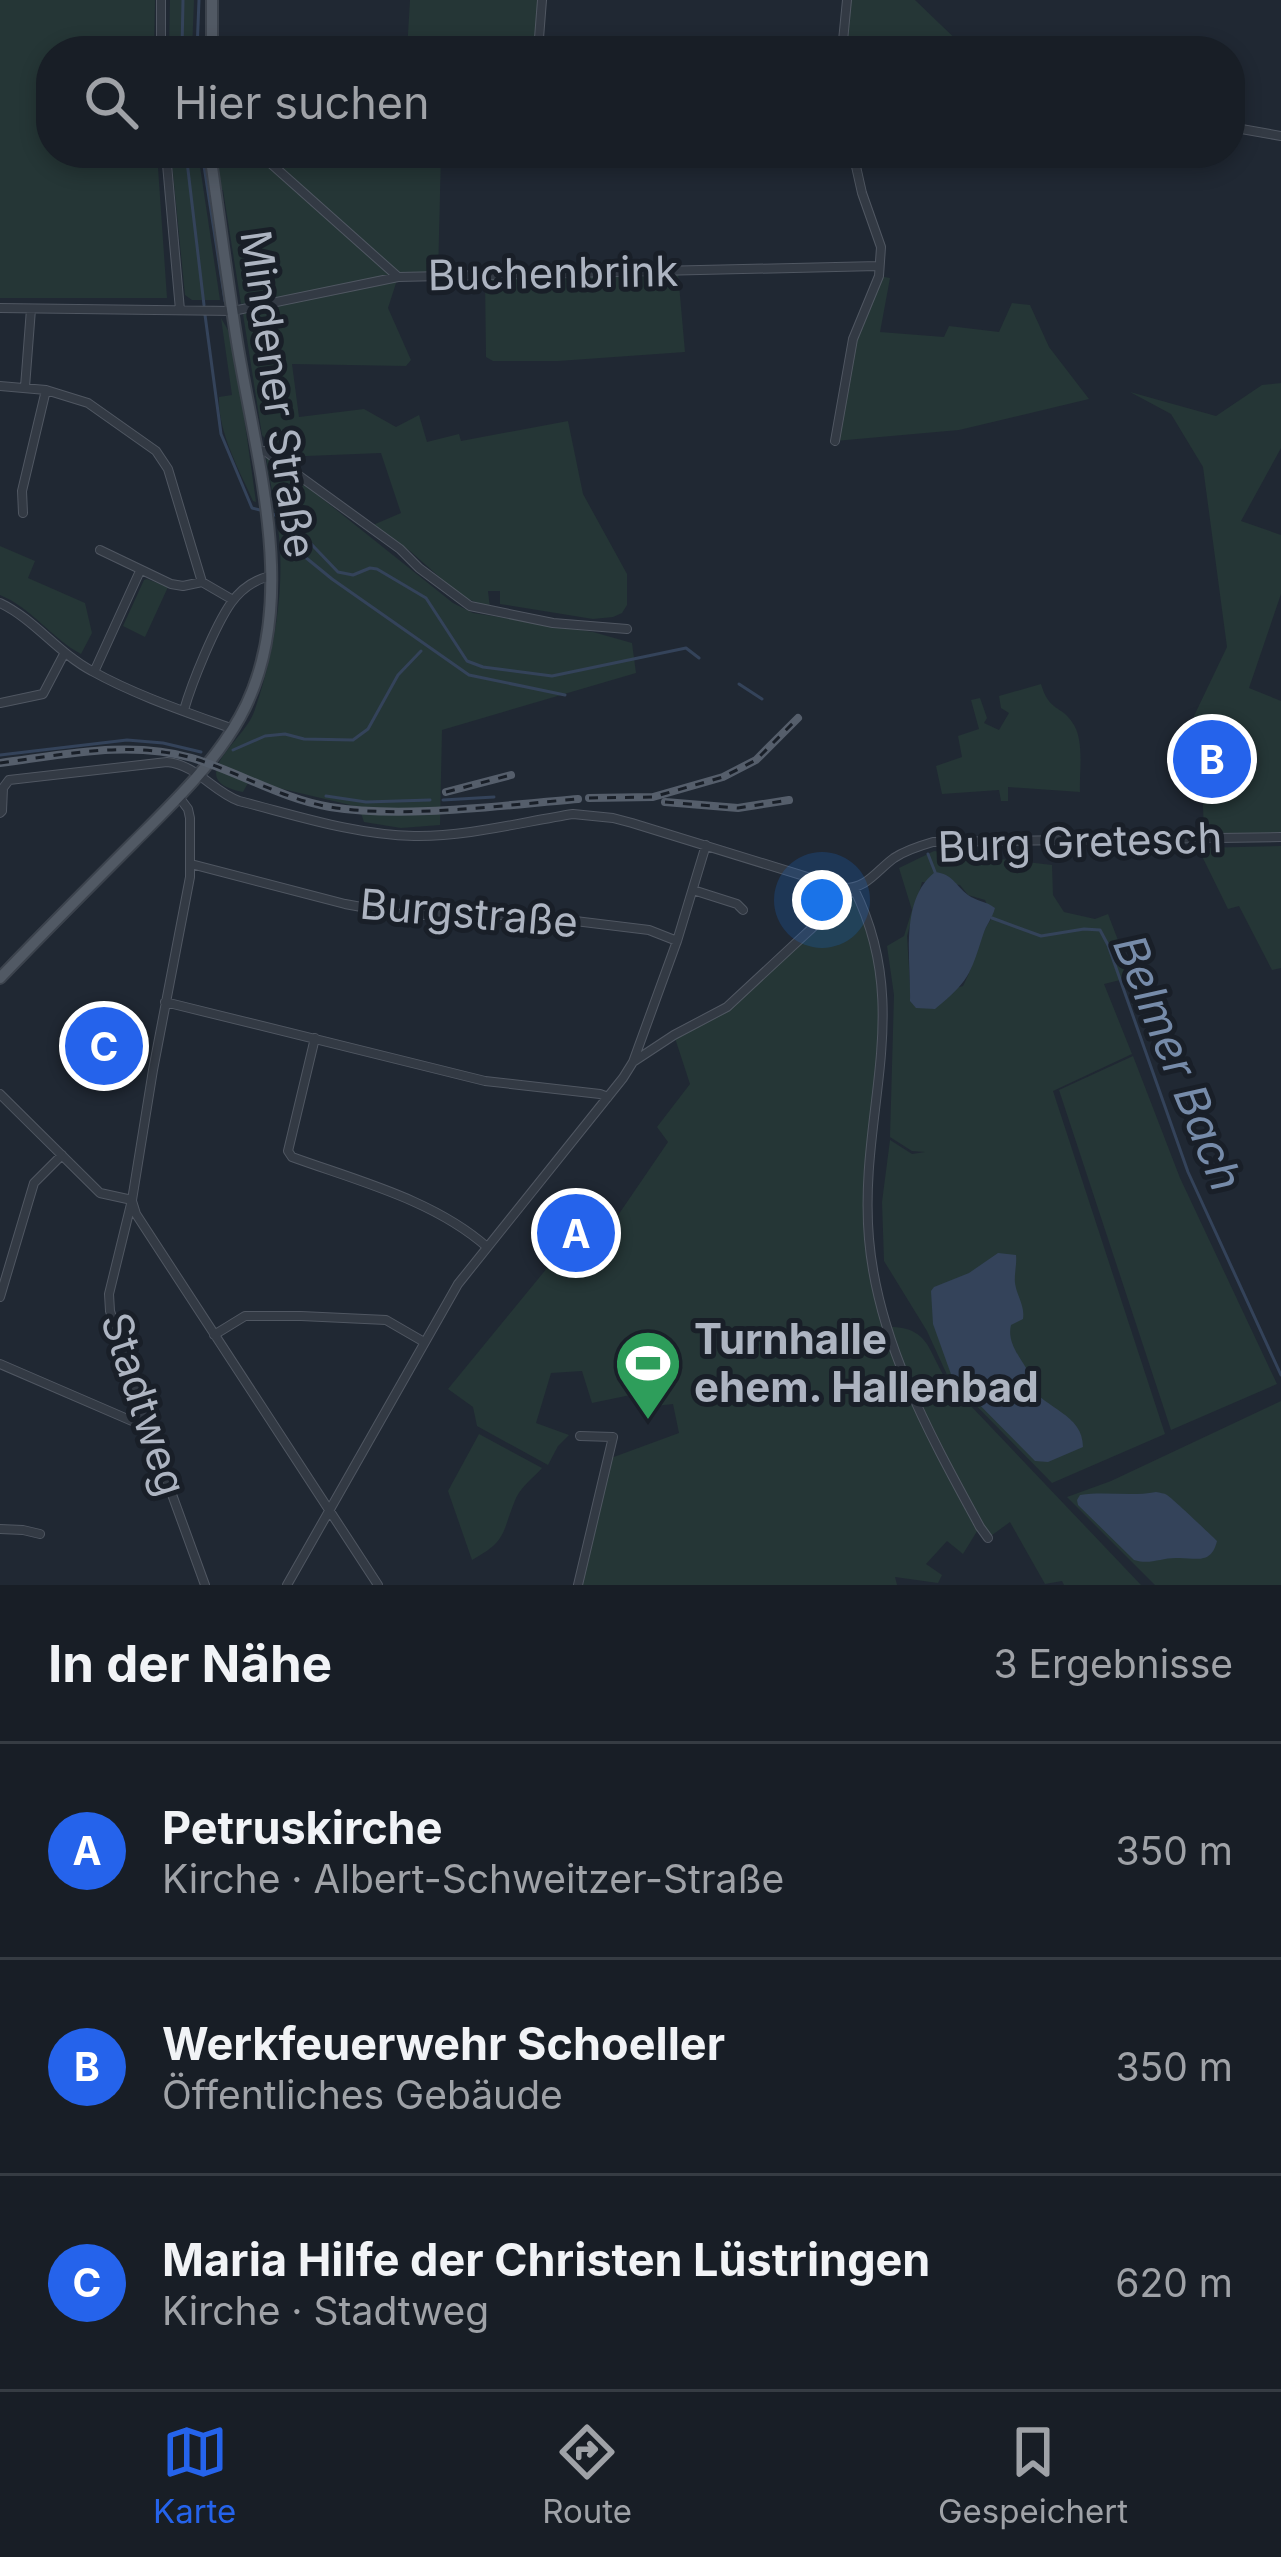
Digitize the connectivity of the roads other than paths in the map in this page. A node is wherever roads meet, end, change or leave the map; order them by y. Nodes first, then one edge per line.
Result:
1 (161, 0) edge
2 (212, 0) edge
3 (542, 0) edge
4 (847, 0) edge
5 (161, 36) edge
6 (212, 36) edge
7 (539, 36) edge
8 (843, 36) edge
9 (1245, 130) edge
10 (1281, 136) edge
11 (167, 168) edge
12 (212, 168) edge
13 (277, 168) edge
14 (856, 168) edge
15 (878, 266) junction
16 (398, 277) junction
17 (0, 308) edge
18 (31, 309) junction
19 (180, 310) junction
20 (233, 310) junction
21 (0, 386) edge
22 (25, 387) junction
23 (46, 390) junction
24 (835, 442) dead end
25 (256, 451) junction
26 (23, 513) dead end
27 (100, 550) dead end
28 (140, 571) junction
29 (272, 576) junction
30 (202, 583) junction
31 (233, 600) junction
32 (0, 603) edge
33 (627, 629) dead end
34 (64, 654) junction
35 (94, 672) junction
36 (0, 703) edge
37 (184, 710) junction
38 (233, 730) junction
39 (198, 774) junction
40 (179, 796) junction
41 (0, 813) edge
42 (1281, 838) edge
43 (706, 845) junction
44 (191, 864) junction
45 (854, 889) junction
46 (693, 890) junction
47 (743, 910) dead end
48 (676, 941) junction
49 (0, 978) edge
50 (165, 1002) junction
51 (315, 1038) junction
52 (633, 1062) junction
53 (0, 1094) edge
54 (608, 1097) junction
55 (62, 1155) junction
56 (131, 1200) junction
57 (487, 1247) junction
58 (0, 1297) edge
59 (214, 1335) junction
60 (424, 1342) junction
61 (0, 1364) edge
62 (146, 1423) junction
63 (580, 1436) dead end
64 (330, 1508) junction
65 (0, 1529) edge
66 (40, 1534) dead end
67 (988, 1538) dead end
68 (205, 1585) edge
69 (287, 1585) edge
70 (378, 1585) edge
71 (578, 1585) edge

1 - 5 street
2 - 6 main road
3 - 7 street
4 - 8 street
9 - 10 street
11 - 19 street
12 - 20 main road, Mindener Straße
13 - 16 street
14 - 15 street
15 - 16 street, Buchenbrink
15 - 24 street
16 - 20 street, Buchenbrink
17 - 18 street, Buchenbrink
18 - 19 street, Buchenbrink
18 - 22 street
19 - 20 street, Buchenbrink
20 - 25 main road, Mindener Straße
21 - 22 street
22 - 23 street
23 - 26 street
23 - 30 street
25 - 29 main road, Mindener Straße
25 - 33 street
27 - 28 street
28 - 30 street
28 - 35 street
29 - 31 street
29 - 38 main road, Mindener Straße
30 - 31 street
31 - 37 street
32 - 34 street
34 - 35 street
34 - 36 street
35 - 37 street
37 - 38 street
38 - 39 main road, Mindener Straße
39 - 40 main road, Mindener Straße
39 - 41 street
39 - 43 street
40 - 44 street, Stadtweg
40 - 49 main road, Mindener Straße
42 - 45 street, Burg Gretesch
43 - 45 street
43 - 46 street
44 - 48 street, Burgstraße
44 - 50 street, Stadtweg
45 - 52 street, Burg Gretesch
45 - 67 street
46 - 47 street
46 - 48 street
48 - 52 street
50 - 51 street
50 - 56 street, Stadtweg
51 - 54 street
51 - 57 street
52 - 54 street
53 - 55 street
54 - 57 street
55 - 56 street
55 - 58 street
56 - 59 street
56 - 62 street, Stadtweg
57 - 60 street
59 - 60 street
59 - 64 street
60 - 64 street
61 - 62 street
62 - 68 street, Stadtweg
63 - 71 street
64 - 69 street
64 - 70 street
65 - 66 street

